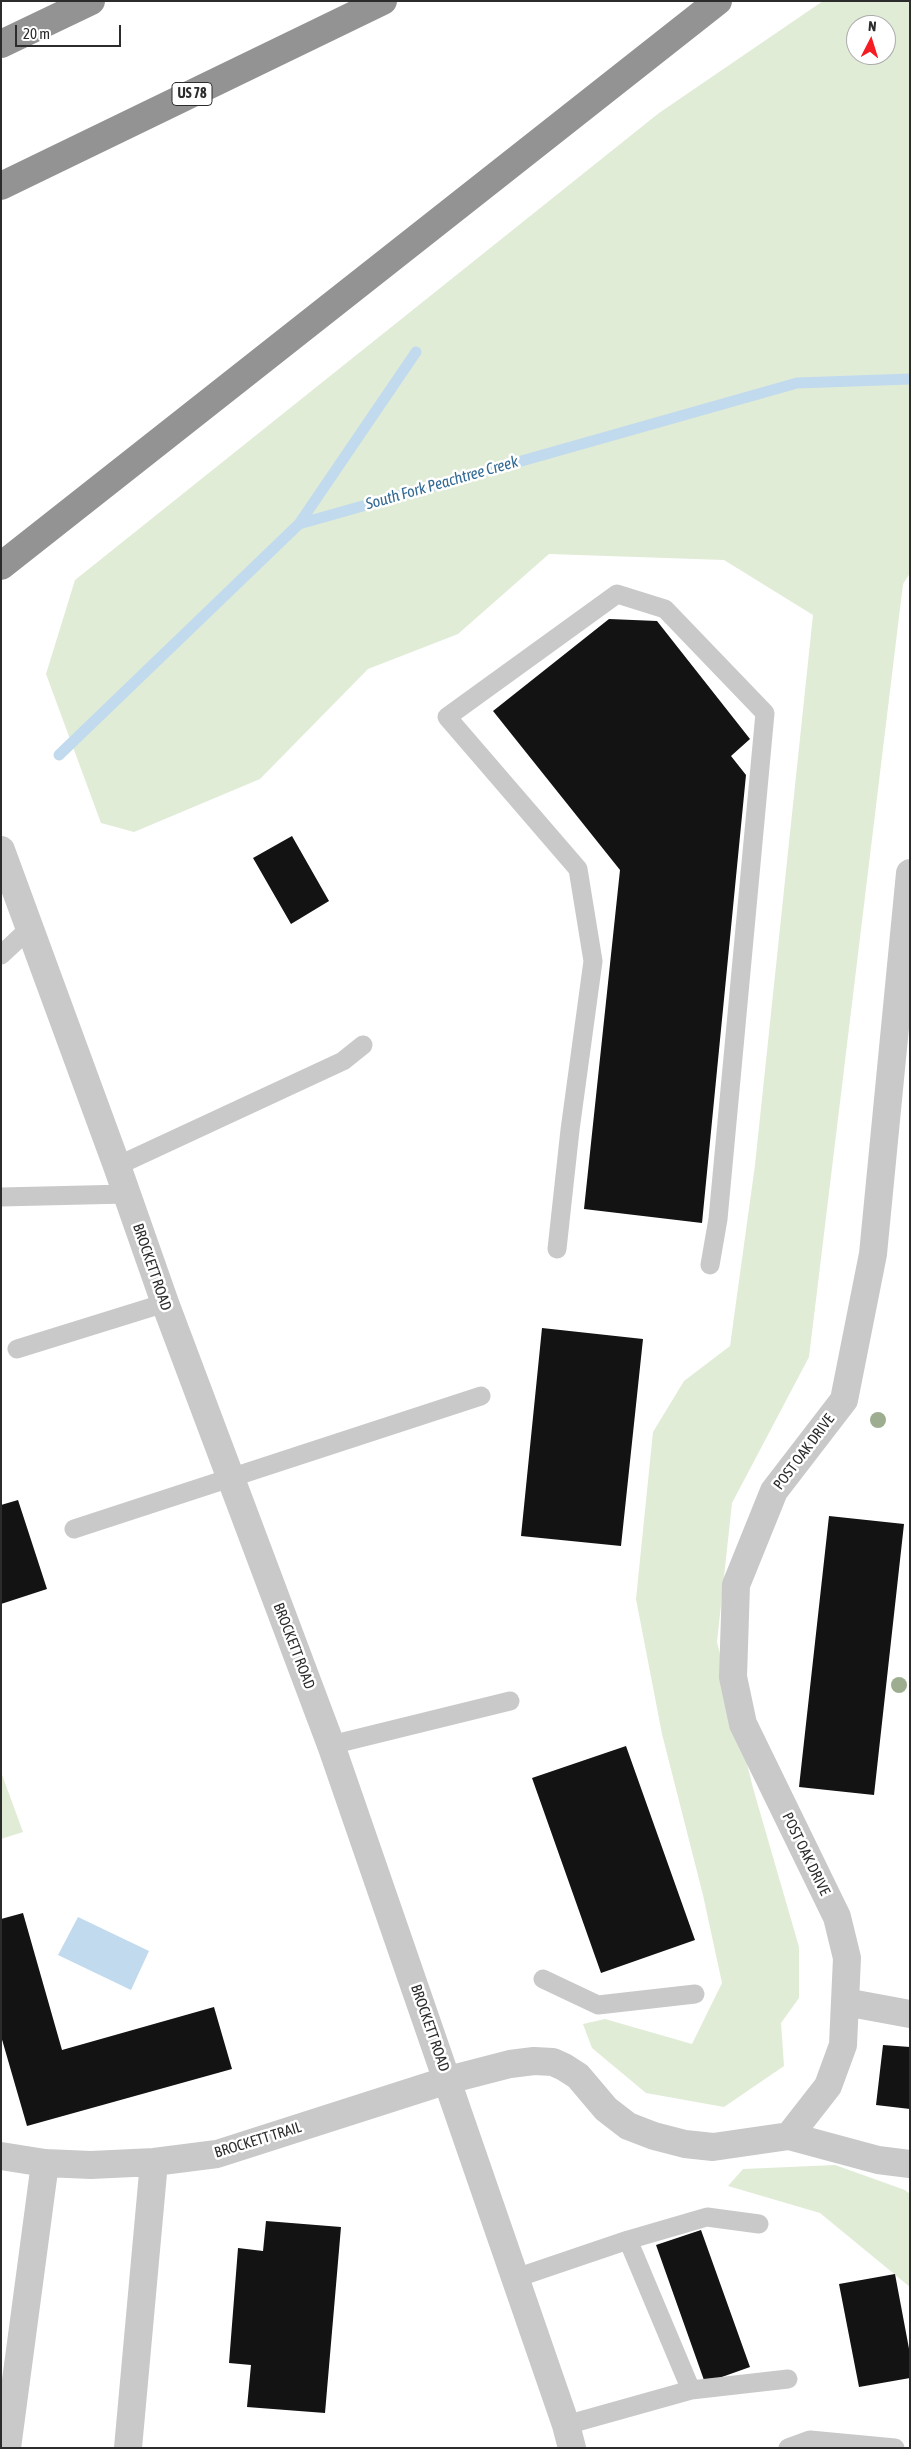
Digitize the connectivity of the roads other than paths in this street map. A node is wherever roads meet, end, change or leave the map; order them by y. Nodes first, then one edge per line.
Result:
1 (91, 1) edge
2 (383, 1) edge
3 (718, 1) edge
4 (1, 44) edge
5 (1, 186) edge
6 (1, 566) edge
7 (1, 850) edge
8 (910, 873) edge
9 (30, 928) junction
10 (906, 939) edge
11 (1, 955) edge
12 (364, 1045) dead end
13 (117, 1166) junction
14 (127, 1194) junction
15 (1, 1197) edge
16 (557, 1248) dead end
17 (710, 1266) dead end
18 (164, 1303) junction
19 (17, 1348) dead end
20 (481, 1396) dead end
21 (230, 1478) junction
22 (74, 1529) dead end
23 (510, 1701) dead end
24 (332, 1745) junction
25 (543, 1979) dead end
26 (695, 1994) dead end
27 (845, 2002) junction
28 (910, 2014) edge
29 (448, 2080) junction
30 (789, 2136) junction
31 (1, 2156) edge
32 (154, 2162) junction
33 (45, 2163) junction
34 (910, 2164) edge
35 (759, 2224) dead end
36 (628, 2240) junction
37 (516, 2278) junction
38 (788, 2379) dead end
39 (691, 2390) junction
40 (569, 2436) edge
41 (7, 2448) edge
42 (128, 2448) edge
43 (788, 2448) edge
44 (895, 2448) edge

1 - 4 highway
2 - 5 highway, US 78
3 - 6 highway
7 - 9 street, BROCKETT ROAD
8 - 10 street, POST OAK DRIVE
9 - 11 lane
9 - 13 street, BROCKETT ROAD
10 - 27 street, POST OAK DRIVE
12 - 13 lane
13 - 14 street, BROCKETT ROAD
14 - 15 lane
14 - 18 street, BROCKETT ROAD
16 - 17 lane
18 - 19 lane
18 - 21 street, BROCKETT ROAD
20 - 21 lane
21 - 22 lane
21 - 24 street, BROCKETT ROAD
23 - 24 lane
24 - 29 street, BROCKETT ROAD
25 - 26 lane
27 - 28 street
27 - 30 street, POST OAK DRIVE
29 - 30 street
29 - 32 street, BROCKETT TRAIL
29 - 37 street, BROCKETT ROAD
30 - 34 street
31 - 33 street, BROCKETT TRAIL
32 - 33 street, BROCKETT TRAIL
32 - 42 street
33 - 41 street
35 - 36 lane
36 - 37 lane
36 - 39 lane
37 - 40 street, BROCKETT ROAD
38 - 39 lane
39 - 40 lane
43 - 44 lane

